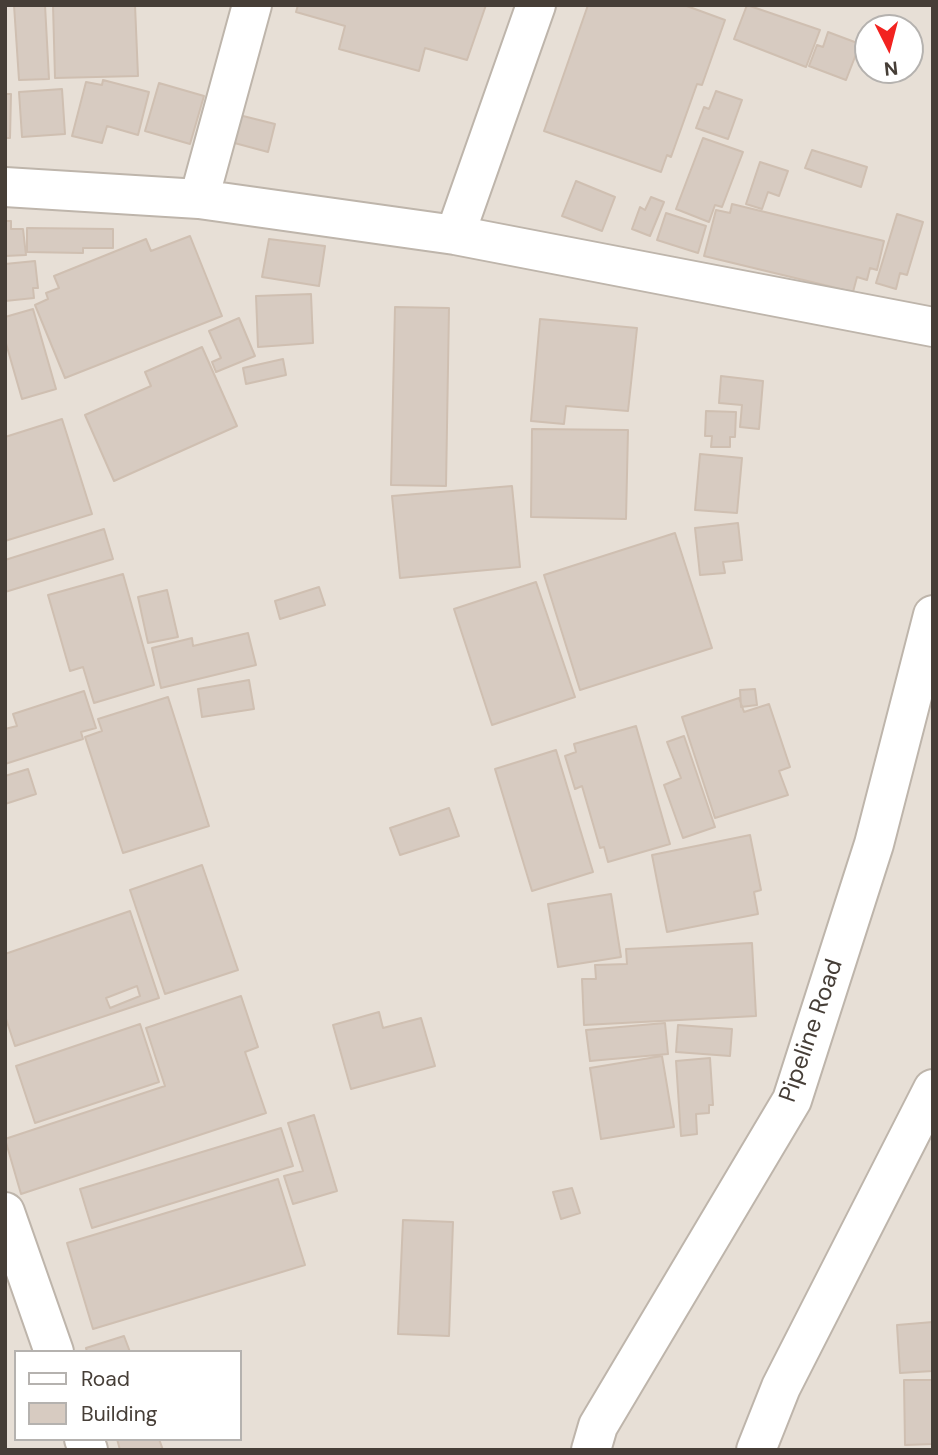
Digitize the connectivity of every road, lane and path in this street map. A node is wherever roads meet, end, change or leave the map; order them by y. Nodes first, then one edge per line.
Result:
1 (252, 5) edge
2 (536, 5) edge
3 (5, 187) edge
4 (199, 199) junction
5 (454, 235) junction
6 (933, 327) edge
7 (933, 615) edge
8 (933, 1088) edge
9 (5, 1212) edge
10 (53, 1350) edge
11 (591, 1450) edge
12 (757, 1450) edge

1 - 4 street
2 - 5 street
3 - 4 street
4 - 5 street
5 - 6 street
7 - 11 street, Pipeline Road
8 - 12 street
9 - 10 street

